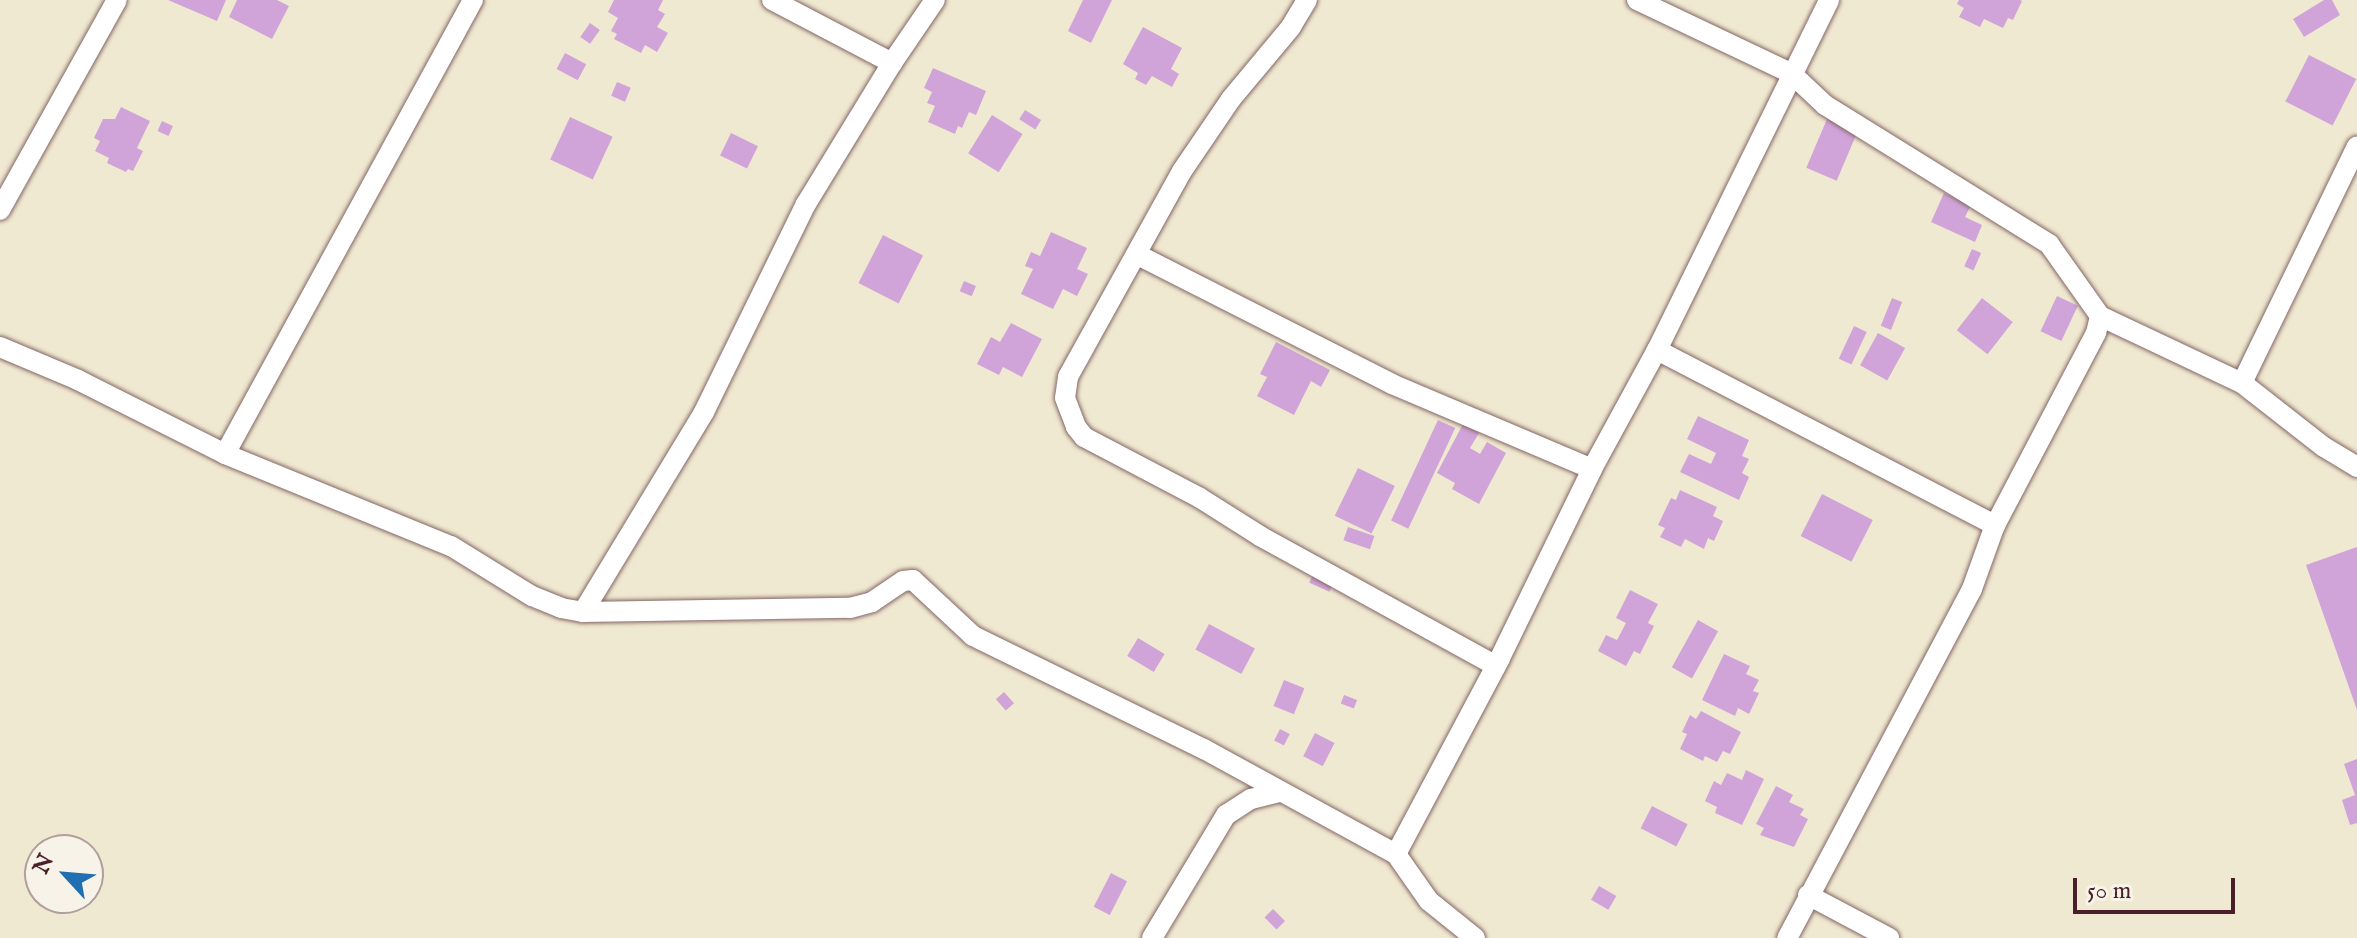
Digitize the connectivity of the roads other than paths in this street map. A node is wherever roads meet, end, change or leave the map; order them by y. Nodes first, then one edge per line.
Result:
1 (117, 0) edge
2 (473, 0) edge
3 (772, 0) edge
4 (935, 0) edge
5 (1307, 0) edge
6 (1637, 0) edge
7 (1829, 0) edge
8 (892, 63) junction
9 (1791, 73) junction
10 (2357, 146) edge
11 (0, 210) edge
12 (1138, 255) junction
13 (2100, 316) junction
14 (0, 347) edge
15 (1657, 350) junction
16 (2242, 383) junction
17 (225, 454) junction
18 (2357, 467) edge
19 (1592, 469) junction
20 (1995, 525) junction
21 (583, 612) junction
22 (1496, 666) junction
23 (1280, 792) junction
24 (1396, 854) junction
25 (1808, 895) junction
26 (1152, 938) edge
27 (1475, 938) edge
28 (1787, 938) edge
29 (1889, 938) edge

1 - 11 street
2 - 17 street
3 - 8 street
4 - 8 street
5 - 12 street
6 - 9 street
7 - 9 street
8 - 21 street
9 - 13 street
9 - 15 street
10 - 16 street
12 - 19 street
12 - 22 street
13 - 16 street
13 - 20 street
14 - 17 street
15 - 19 street
15 - 20 street
16 - 18 street
17 - 21 street
19 - 22 street
20 - 25 street
21 - 23 street
22 - 24 street
23 - 24 street
23 - 26 street
24 - 27 street
25 - 28 street
25 - 29 street

